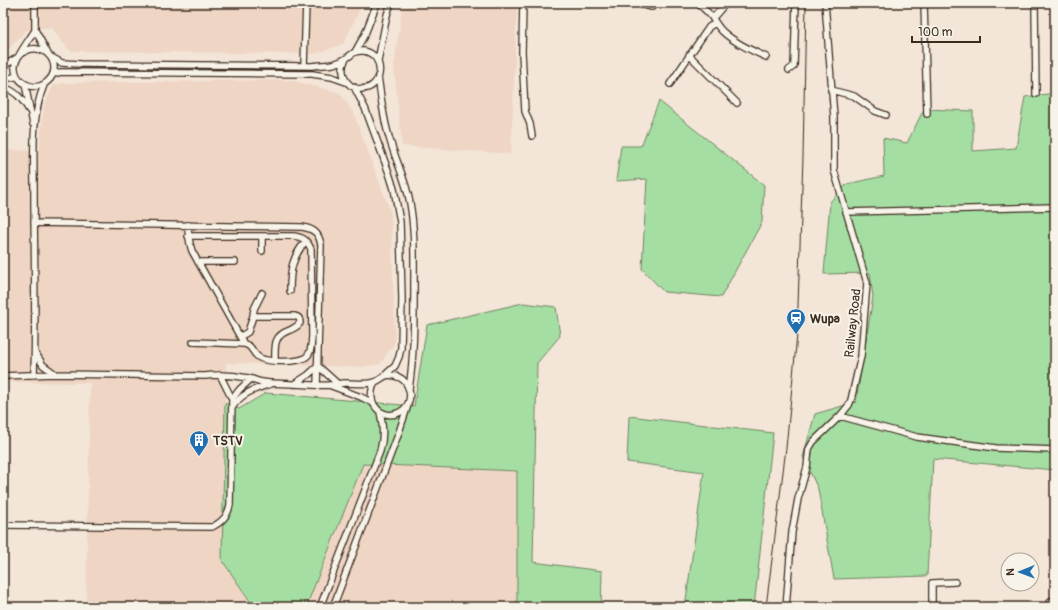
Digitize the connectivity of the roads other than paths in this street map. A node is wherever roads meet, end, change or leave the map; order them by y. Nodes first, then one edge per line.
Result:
1 (35, 3) edge
2 (306, 3) edge
3 (377, 3) edge
4 (390, 3) edge
5 (523, 3) edge
6 (635, 3) edge
7 (654, 3) edge
8 (697, 3) edge
9 (726, 3) edge
10 (796, 3) edge
11 (825, 3) edge
12 (924, 3) edge
13 (1035, 3) edge
14 (714, 20) junction
15 (35, 30) junction
16 (355, 52) junction
17 (49, 55) junction
18 (19, 56) junction
19 (689, 56) junction
20 (766, 57) dead end
21 (345, 60) junction
22 (378, 61) junction
23 (3, 66) edge
24 (304, 66) junction
25 (789, 70) dead end
26 (52, 74) junction
27 (17, 76) junction
28 (378, 76) junction
29 (3, 80) edge
30 (346, 82) junction
31 (25, 84) junction
32 (44, 84) junction
33 (670, 84) dead end
34 (3, 87) edge
35 (354, 88) junction
36 (831, 90) junction
37 (1036, 94) dead end
38 (737, 102) dead end
39 (31, 113) junction
40 (927, 114) dead end
41 (886, 115) dead end
42 (34, 128) junction
43 (532, 136) dead end
44 (1055, 207) edge
45 (846, 212) junction
46 (34, 223) junction
47 (188, 225) junction
48 (188, 236) junction
49 (262, 236) junction
50 (306, 240) junction
51 (262, 251) dead end
52 (198, 262) junction
53 (235, 262) dead end
54 (290, 291) dead end
55 (262, 293) dead end
56 (253, 316) junction
57 (241, 336) junction
58 (193, 342) dead end
59 (244, 344) junction
60 (35, 352) junction
61 (275, 361) junction
62 (318, 366) junction
63 (54, 374) junction
64 (34, 375) junction
65 (220, 375) junction
66 (3, 376) edge
67 (384, 376) junction
68 (251, 379) junction
69 (375, 382) junction
70 (274, 383) junction
71 (293, 384) junction
72 (338, 384) junction
73 (317, 385) junction
74 (329, 385) junction
75 (409, 389) junction
76 (232, 399) junction
77 (409, 402) junction
78 (372, 403) junction
79 (232, 409) junction
80 (380, 412) junction
81 (840, 416) junction
82 (1055, 450) edge
83 (3, 526) edge
84 (955, 582) dead end
85 (1055, 600) edge
86 (320, 607) edge
87 (332, 607) edge
88 (786, 607) edge
89 (932, 607) edge
90 (1047, 607) edge

1 - 15 street
2 - 24 street
3 - 16 street
4 - 22 street
5 - 43 street
6 - 7 street
8 - 14 street
9 - 14 street
10 - 25 street
11 - 36 street, Railway Road
12 - 40 street
13 - 37 street
14 - 19 street
14 - 20 street
15 - 17 street
15 - 18 street
16 - 21 street
16 - 22 street
17 - 18 street
17 - 24 street
17 - 26 street
18 - 23 street
18 - 27 street
19 - 33 street
19 - 38 street
21 - 24 street
21 - 30 street
22 - 28 street
26 - 30 street
26 - 32 street
27 - 29 street
27 - 31 street
28 - 35 street
28 - 75 street
30 - 35 street
31 - 32 street
31 - 39 street
32 - 42 street
34 - 39 street
35 - 67 street
36 - 41 street
36 - 45 street, Railway Road
39 - 42 street
42 - 46 street
44 - 45 street
45 - 81 street, Railway Road
46 - 47 street
46 - 60 street
47 - 48 street
47 - 62 street
48 - 49 street
48 - 52 street
49 - 50 street
49 - 51 street
50 - 54 street
50 - 61 street
52 - 53 street
52 - 57 street
55 - 56 street
56 - 57 street
56 - 61 street
57 - 59 street
58 - 59 street
59 - 61 street
60 - 63 street
60 - 64 street
62 - 71 street
62 - 72 street
62 - 73 street
63 - 64 street
63 - 65 street
64 - 66 street
65 - 68 street
65 - 76 street
67 - 69 street
67 - 75 street
68 - 70 street
68 - 76 street
69 - 72 street
69 - 78 street
70 - 71 street
70 - 79 street
71 - 73 street
72 - 74 street
73 - 74 street
74 - 78 street
75 - 77 street
76 - 79 street
77 - 80 street
77 - 87 street
78 - 80 street
79 - 83 street
80 - 86 street
81 - 82 street
81 - 88 street, Railway Road
84 - 89 street
85 - 90 street

